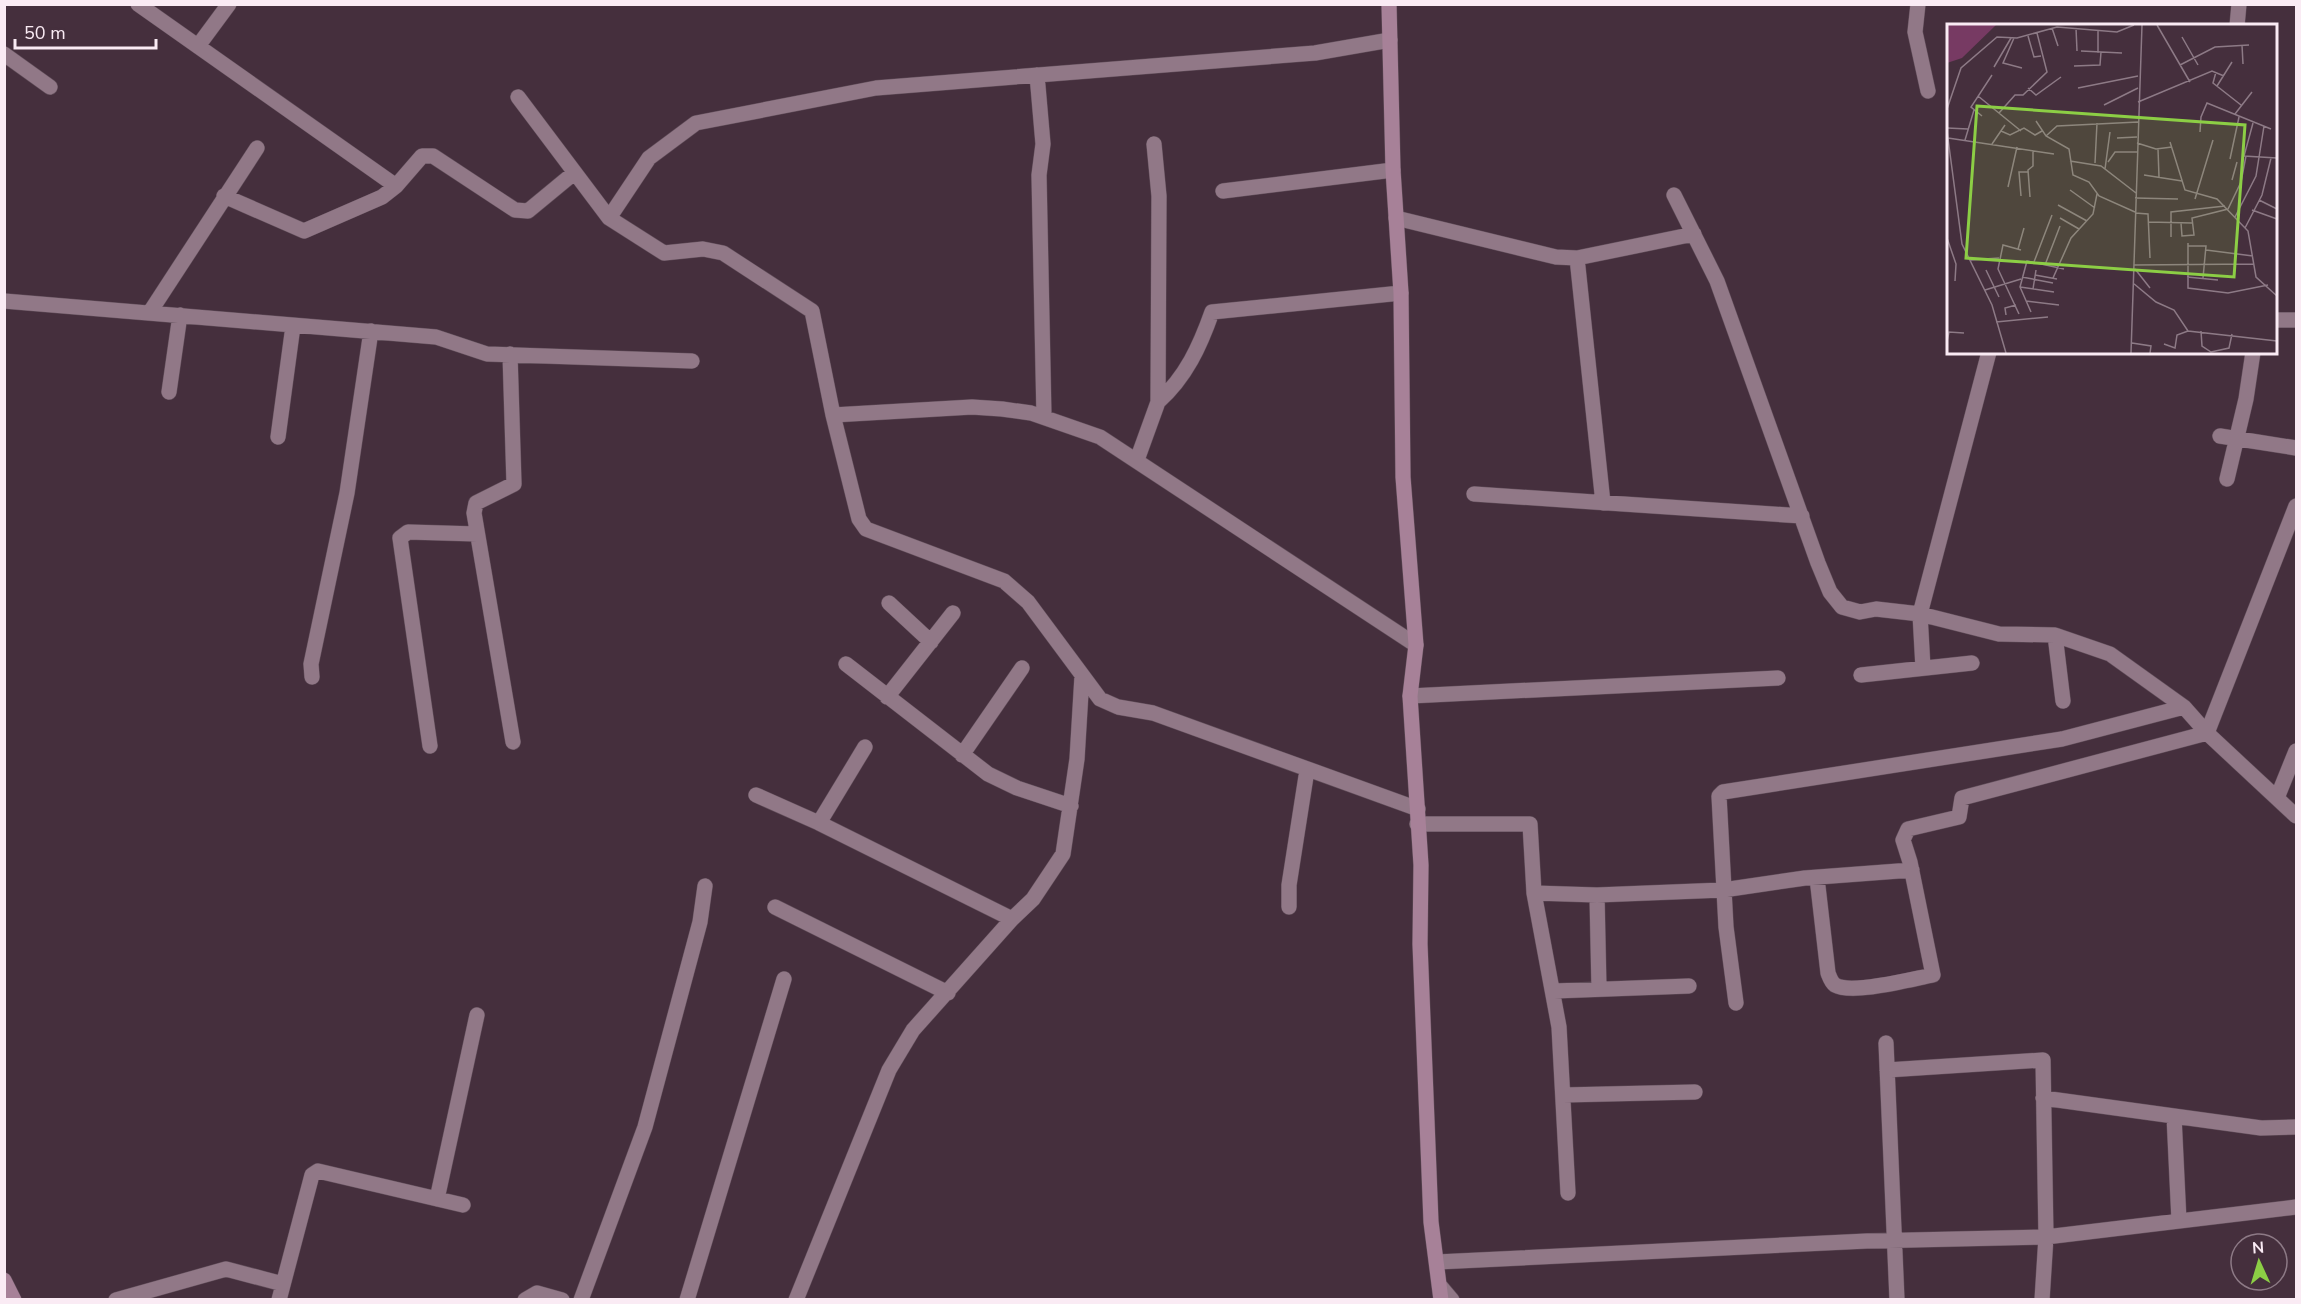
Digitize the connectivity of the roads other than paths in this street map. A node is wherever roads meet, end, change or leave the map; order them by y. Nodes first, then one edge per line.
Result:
1 (138, 4) edge
2 (229, 4) edge
3 (1389, 4) edge
4 (1918, 4) edge
5 (2240, 4) edge
6 (2237, 24) edge
7 (1390, 40) junction
8 (198, 46) junction
9 (4, 54) edge
10 (1037, 75) junction
11 (50, 87) dead end
12 (1928, 91) dead end
13 (518, 97) dead end
14 (1154, 144) dead end
15 (257, 148) dead end
16 (1393, 170) junction
17 (574, 173) junction
18 (396, 186) junction
19 (1223, 190) dead end
20 (1674, 195) dead end
21 (224, 196) junction
22 (609, 218) junction
23 (1396, 218) junction
24 (1694, 234) junction
25 (1577, 258) junction
26 (1401, 293) junction
27 (4, 301) edge
28 (150, 312) junction
29 (180, 315) junction
30 (2277, 320) edge
31 (2296, 320) edge
32 (293, 326) junction
33 (371, 331) junction
34 (510, 354) junction
35 (1988, 354) edge
36 (2253, 354) edge
37 (692, 361) dead end
38 (169, 393) dead end
39 (1158, 402) junction
40 (832, 415) junction
41 (1044, 417) junction
42 (2220, 436) dead end
43 (278, 437) dead end
44 (2238, 439) junction
45 (2296, 448) edge
46 (1137, 460) junction
47 (2227, 479) dead end
48 (1474, 494) dead end
49 (1603, 503) junction
50 (2296, 506) edge
51 (1802, 516) junction
52 (477, 534) junction
53 (889, 603) dead end
54 (953, 613) dead end
55 (1920, 614) junction
56 (2055, 635) junction
57 (931, 642) junction
58 (1416, 645) junction
59 (1971, 663) dead end
60 (846, 664) dead end
61 (1022, 668) dead end
62 (1923, 669) junction
63 (1861, 675) dead end
64 (1082, 676) junction
65 (312, 677) dead end
66 (1778, 678) dead end
67 (1410, 696) junction
68 (887, 697) junction
69 (2062, 701) dead end
70 (2184, 707) junction
71 (2208, 734) junction
72 (513, 742) dead end
73 (430, 746) dead end
74 (865, 747) dead end
75 (2296, 751) edge
76 (962, 755) junction
77 (1307, 770) junction
78 (756, 795) dead end
79 (2277, 798) junction
80 (1071, 806) junction
81 (1418, 816) junction
82 (2296, 816) edge
83 (819, 823) junction
84 (1911, 870) junction
85 (1817, 878) junction
86 (705, 886) dead end
87 (1723, 890) junction
88 (1534, 893) junction
89 (1597, 895) junction
90 (775, 907) dead end
91 (1289, 907) dead end
92 (1012, 919) junction
93 (784, 979) dead end
94 (1689, 986) dead end
95 (1599, 989) junction
96 (1554, 991) junction
97 (948, 993) junction
98 (1736, 1003) dead end
99 (477, 1015) dead end
100 (1886, 1043) dead end
101 (1887, 1070) junction
102 (1695, 1092) dead end
103 (1563, 1095) junction
104 (2043, 1098) junction
105 (2174, 1116) junction
106 (2296, 1127) edge
107 (1568, 1193) dead end
108 (437, 1199) junction
109 (463, 1205) dead end
110 (2296, 1207) edge
111 (2179, 1221) junction
112 (2046, 1237) junction
113 (1895, 1240) junction
114 (1437, 1262) junction
115 (4, 1280) edge
116 (283, 1284) junction
117 (1441, 1293) edge
118 (14, 1299) edge
119 (116, 1299) edge
120 (279, 1299) edge
121 (525, 1299) edge
122 (562, 1299) edge
123 (581, 1299) edge
124 (687, 1299) edge
125 (796, 1299) edge
126 (1452, 1299) edge
127 (1897, 1299) edge
128 (2042, 1299) edge

1 - 8 street
2 - 8 street
3 - 7 street
4 - 12 street
5 - 6 street
7 - 10 street
7 - 16 street
8 - 18 street
9 - 11 street
10 - 22 street
10 - 41 street
13 - 17 street
14 - 39 street
15 - 21 street
16 - 19 street
16 - 23 street
17 - 18 street
17 - 22 street
18 - 21 street
20 - 24 street
21 - 28 street
22 - 40 street
23 - 25 street
23 - 26 street
24 - 25 street
24 - 51 street
25 - 49 street
26 - 39 street
26 - 58 street
27 - 28 street
28 - 29 street
29 - 32 street
29 - 38 street
30 - 31 street
32 - 33 street
32 - 43 street
33 - 34 street
33 - 65 street
34 - 37 street
34 - 52 street
35 - 55 street
36 - 44 street
39 - 46 street
40 - 41 street
40 - 64 street
41 - 46 street
42 - 44 street
44 - 45 street
44 - 47 street
46 - 58 street
48 - 49 street
49 - 51 street
50 - 71 street
51 - 55 street
52 - 72 street
52 - 73 street
53 - 57 street
54 - 57 street
55 - 56 street
55 - 62 street
56 - 69 street
56 - 70 street
57 - 68 street
58 - 67 street
59 - 62 street
60 - 68 street
61 - 76 street
62 - 63 street
64 - 77 street
64 - 80 street
66 - 67 street
67 - 81 street
68 - 76 street
70 - 71 street
70 - 87 street
71 - 79 street
71 - 84 street
74 - 83 street
75 - 79 street
76 - 80 street
77 - 81 street
77 - 91 street
78 - 83 street
79 - 82 street
80 - 92 street
81 - 88 street
81 - 114 street
83 - 92 street
84 - 85 street
84 - 85 street
85 - 87 street
86 - 123 street
87 - 89 street
87 - 98 street
88 - 89 street
88 - 96 street
89 - 95 street
90 - 97 street
92 - 97 street
93 - 124 street
94 - 95 street
95 - 96 street
96 - 103 street
97 - 125 street
99 - 108 street
100 - 101 street
101 - 104 street
101 - 113 street
102 - 103 street
103 - 107 street
104 - 105 street
104 - 112 street
105 - 106 street
105 - 111 street
108 - 109 street
108 - 116 street
110 - 111 street
111 - 112 street
112 - 113 street
112 - 128 street
113 - 114 street
113 - 127 street
114 - 117 street
115 - 118 street
116 - 119 street
116 - 120 street
117 - 126 street
121 - 122 street

